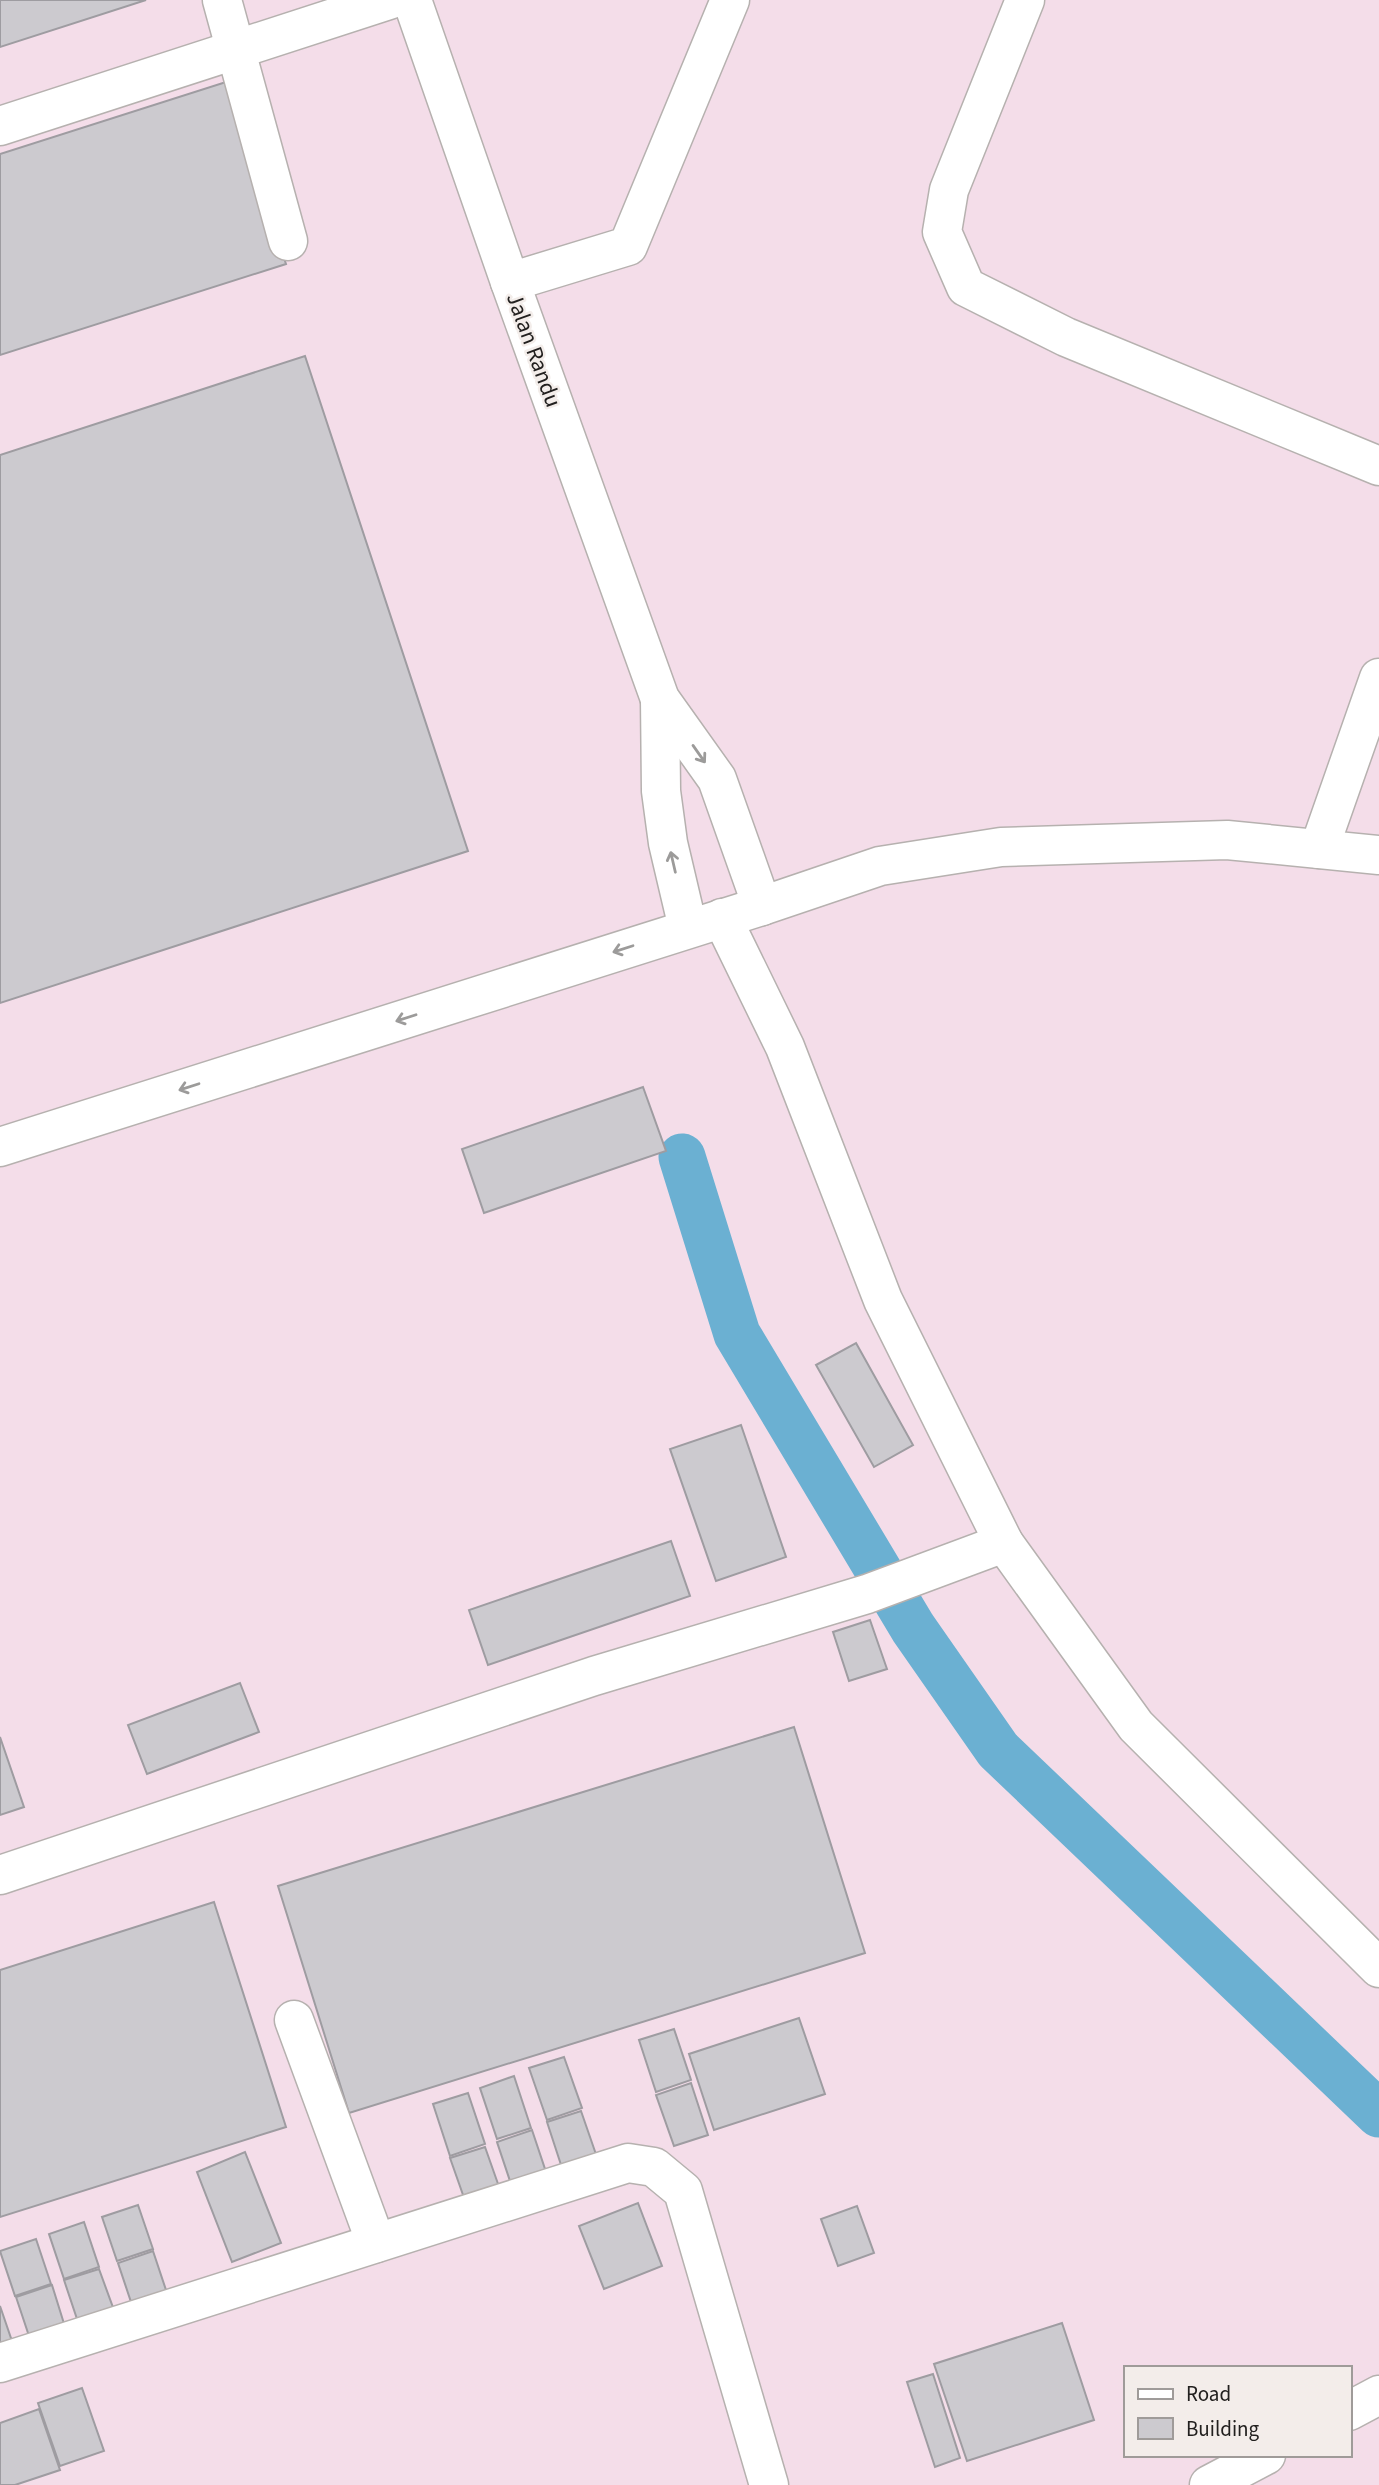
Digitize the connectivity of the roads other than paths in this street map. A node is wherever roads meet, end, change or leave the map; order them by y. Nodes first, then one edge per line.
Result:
1 (222, 0) edge
2 (389, 0) edge
3 (412, 0) edge
4 (730, 0) edge
5 (1025, 0) edge
6 (235, 50) junction
7 (0, 126) edge
8 (288, 241) dead end
9 (510, 282) junction
10 (1379, 466) edge
11 (1379, 678) edge
12 (660, 699) junction
13 (1319, 849) junction
14 (1379, 855) edge
15 (762, 906) junction
16 (705, 923) junction
17 (0, 1147) edge
18 (1004, 1543) junction
19 (0, 1875) edge
20 (1379, 1968) edge
21 (295, 2020) dead end
22 (376, 2243) junction
23 (0, 2363) edge
24 (1379, 2395) edge
25 (1351, 2411) edge
26 (1262, 2457) edge
27 (769, 2485) edge
28 (1209, 2485) edge

1 - 6 street
2 - 6 street
3 - 9 street, Jalan Randu
4 - 9 street
5 - 10 street
6 - 7 street
6 - 8 street
9 - 12 street, Jalan Randu
11 - 13 street
12 -> 15 street, Jalan Randu
16 -> 12 street, Jalan Randu
13 - 14 street
13 - 15 street
15 - 16 street
16 -> 17 street
16 - 18 street, Jalan Randu
18 - 19 street
18 - 20 street, Jalan Randu
21 - 22 street
22 - 23 street
22 - 27 street
24 - 25 street
26 - 28 street

